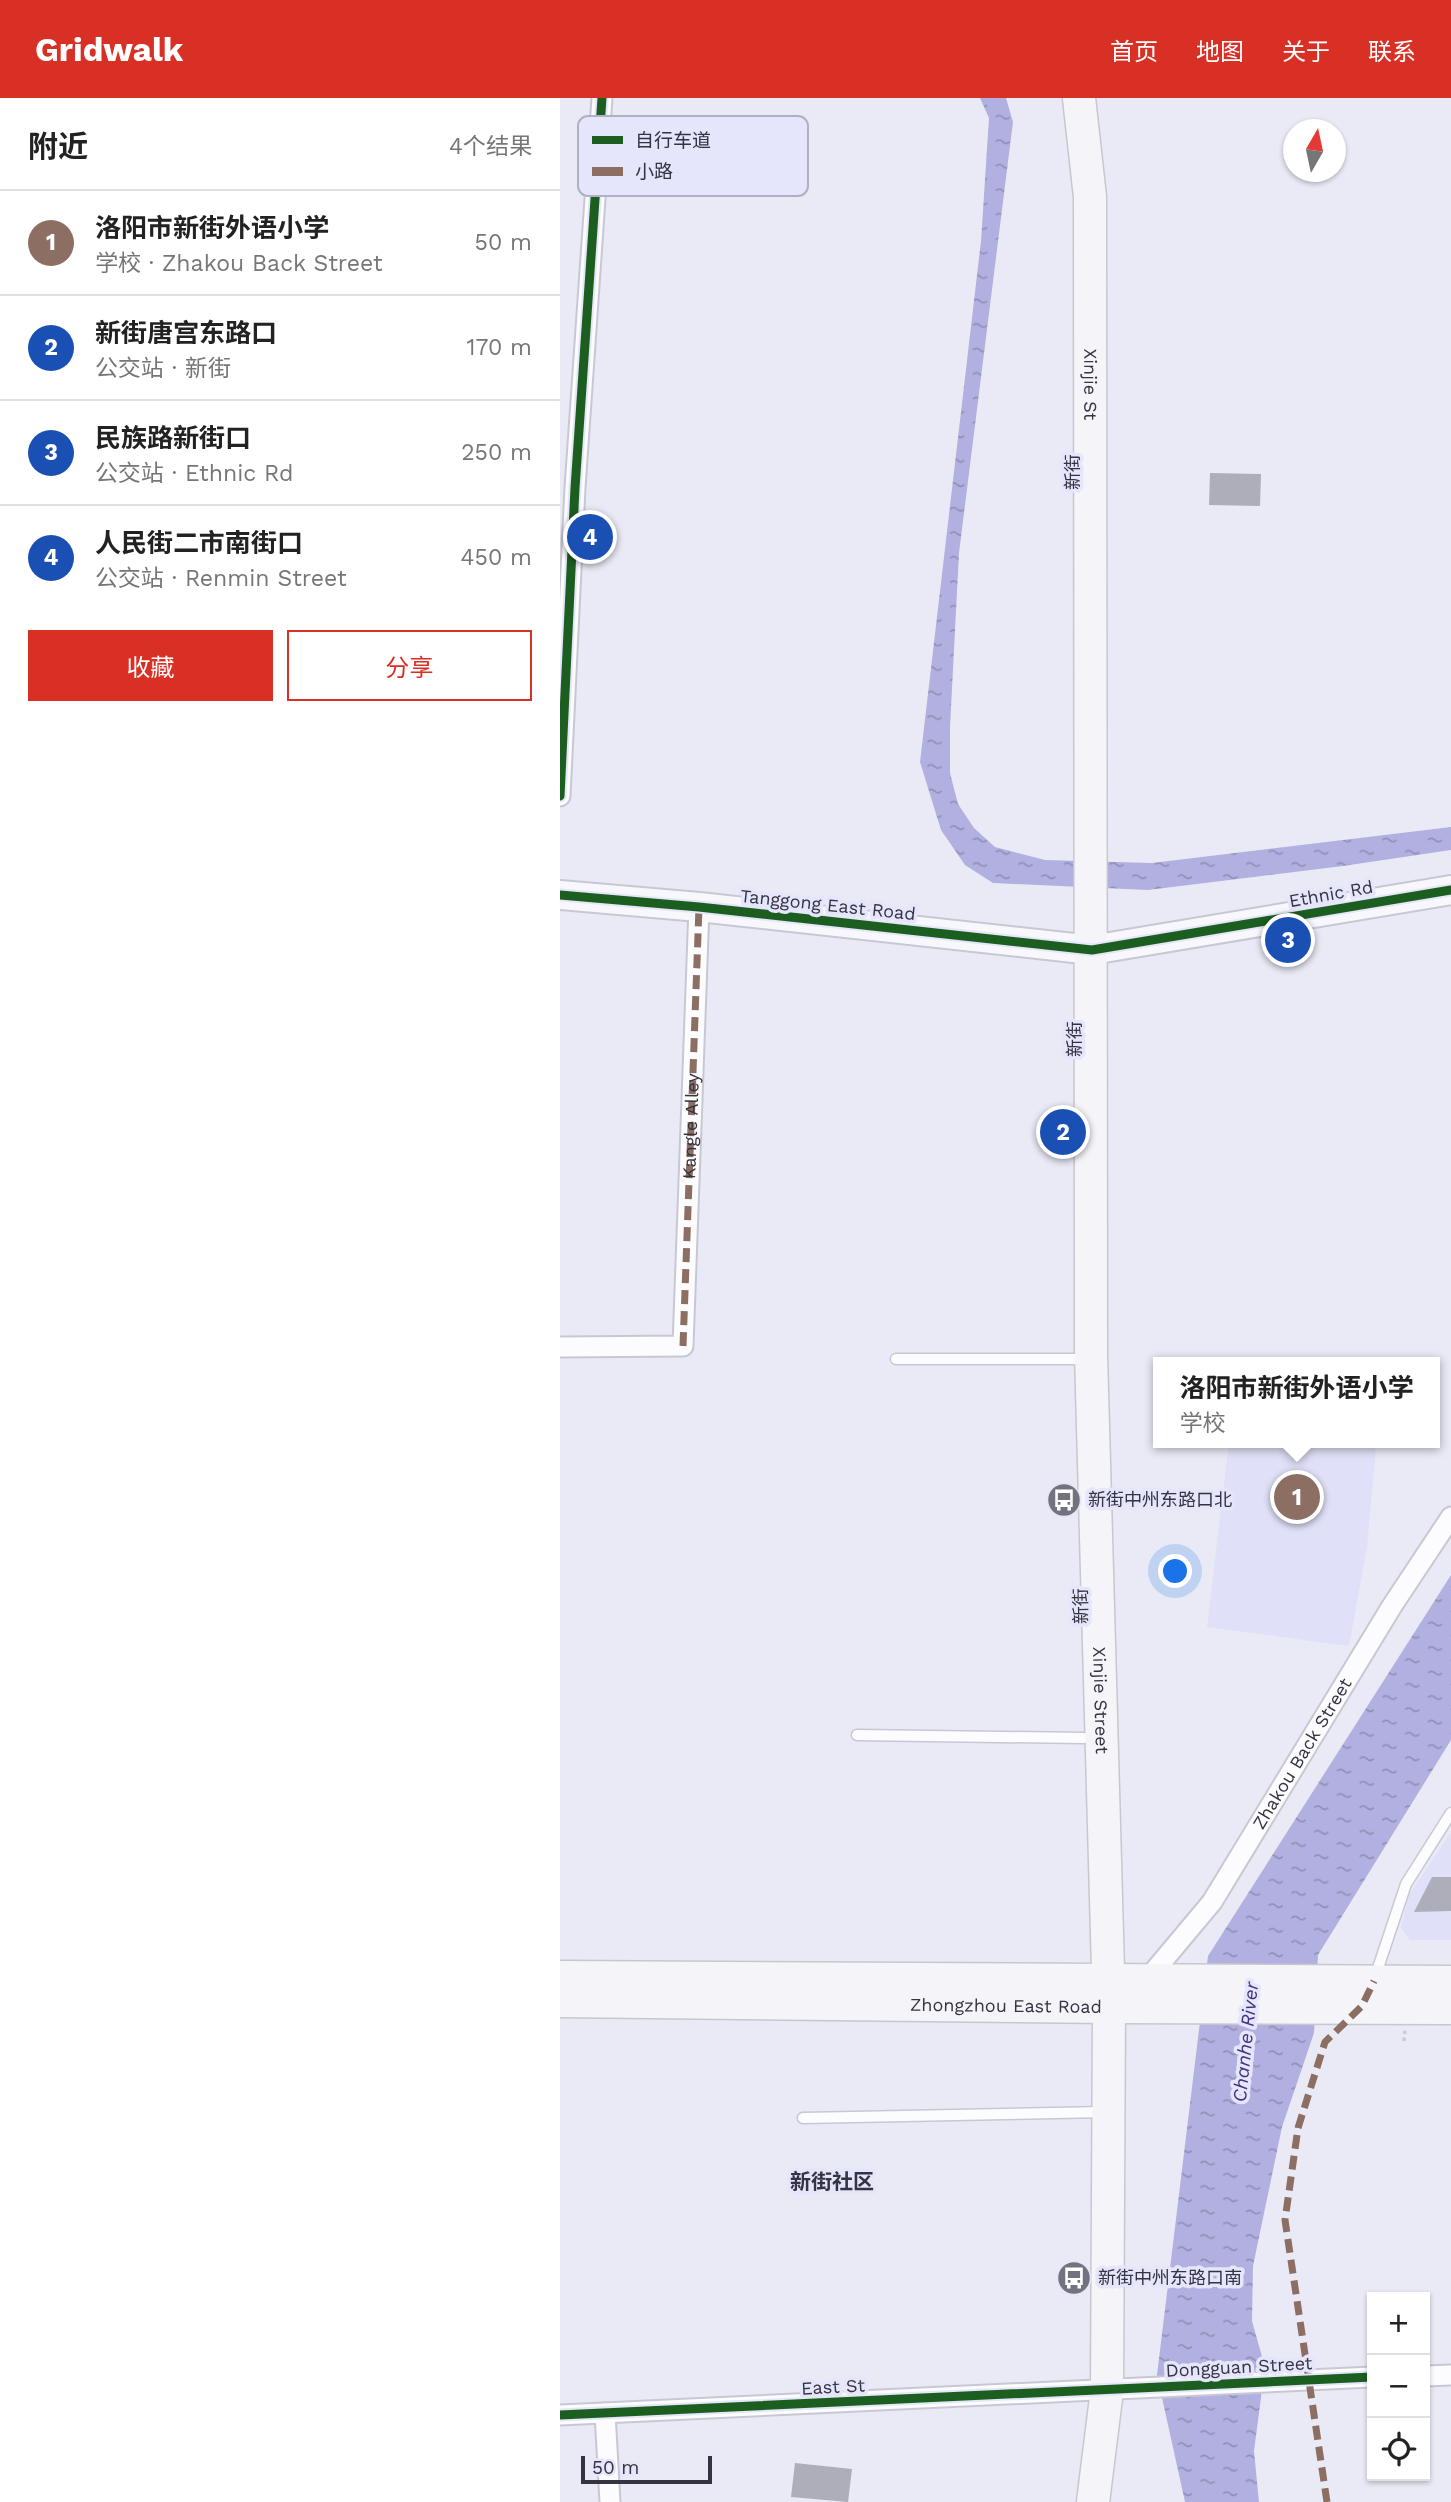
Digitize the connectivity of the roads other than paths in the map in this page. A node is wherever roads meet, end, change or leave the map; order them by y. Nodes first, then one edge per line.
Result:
1 (602, 98) edge
2 (1059, 98) edge
3 (1079, 98) edge
4 (600, 116) edge
5 (593, 196) edge
6 (568, 488) edge
7 (562, 674) edge
8 (560, 796) edge
9 (1083, 838) junction
10 (1451, 890) edge
11 (560, 895) edge
12 (1083, 896) joint
13 (699, 907) junction
14 (1083, 949) junction
15 (560, 1347) edge
16 (896, 1359) dead end
17 (1076, 1359) junction
18 (1451, 1517) edge
19 (857, 1735) dead end
20 (1084, 1738) junction
21 (1451, 1812) edge
22 (560, 1977) edge
23 (1451, 1982) edge
24 (1160, 1990) junction
25 (1099, 1994) junction
26 (1368, 1994) junction
27 (560, 2001) edge
28 (1451, 2008) edge
29 (1100, 2112) junction
30 (803, 2118) dead end
31 (1451, 2375) edge
32 (1430, 2376) edge
33 (1367, 2377) edge
34 (1097, 2391) junction
35 (606, 2413) junction
36 (560, 2415) edge
37 (610, 2502) edge
38 (1075, 2502) edge
39 (1093, 2502) edge

1 - 4 street
2 - 9 main road, 新街
3 - 9 main road, Xinjie St
5 - 6 street
6 - 7 street
7 - 8 street
9 - 12 main road, 新街
10 - 14 street, Ethnic Rd
11 - 13 street, Tanggong East Road
12 - 14 main road, Xinjie Street
13 - 14 street, Tanggong East Road
13 - 15 street, Kangle Alley
14 - 17 main road, 新街
14 - 25 main road, Xinjie Street
16 - 17 lane
17 - 20 main road, 新街
18 - 24 street, Zhakou Back Street
19 - 20 lane
20 - 25 main road, 新街
21 - 26 lane
22 - 25 main road, Zhongzhou East Road
23 - 26 main road, Zhongzhou East Road
24 - 25 main road, Zhongzhou East Road
24 - 26 main road, Zhongzhou East Road
25 - 27 main road, Zhongzhou East Road
25 - 29 main road, Xinjie Street
26 - 28 main road, Zhongzhou East Road
29 - 30 lane
29 - 34 main road, Xinjie Street
31 - 32 street
33 - 34 street, Dongguan Street
34 - 35 street, East St
34 - 38 main road
34 - 39 main road, Xinjie Street
35 - 36 street, East St
35 - 37 street

